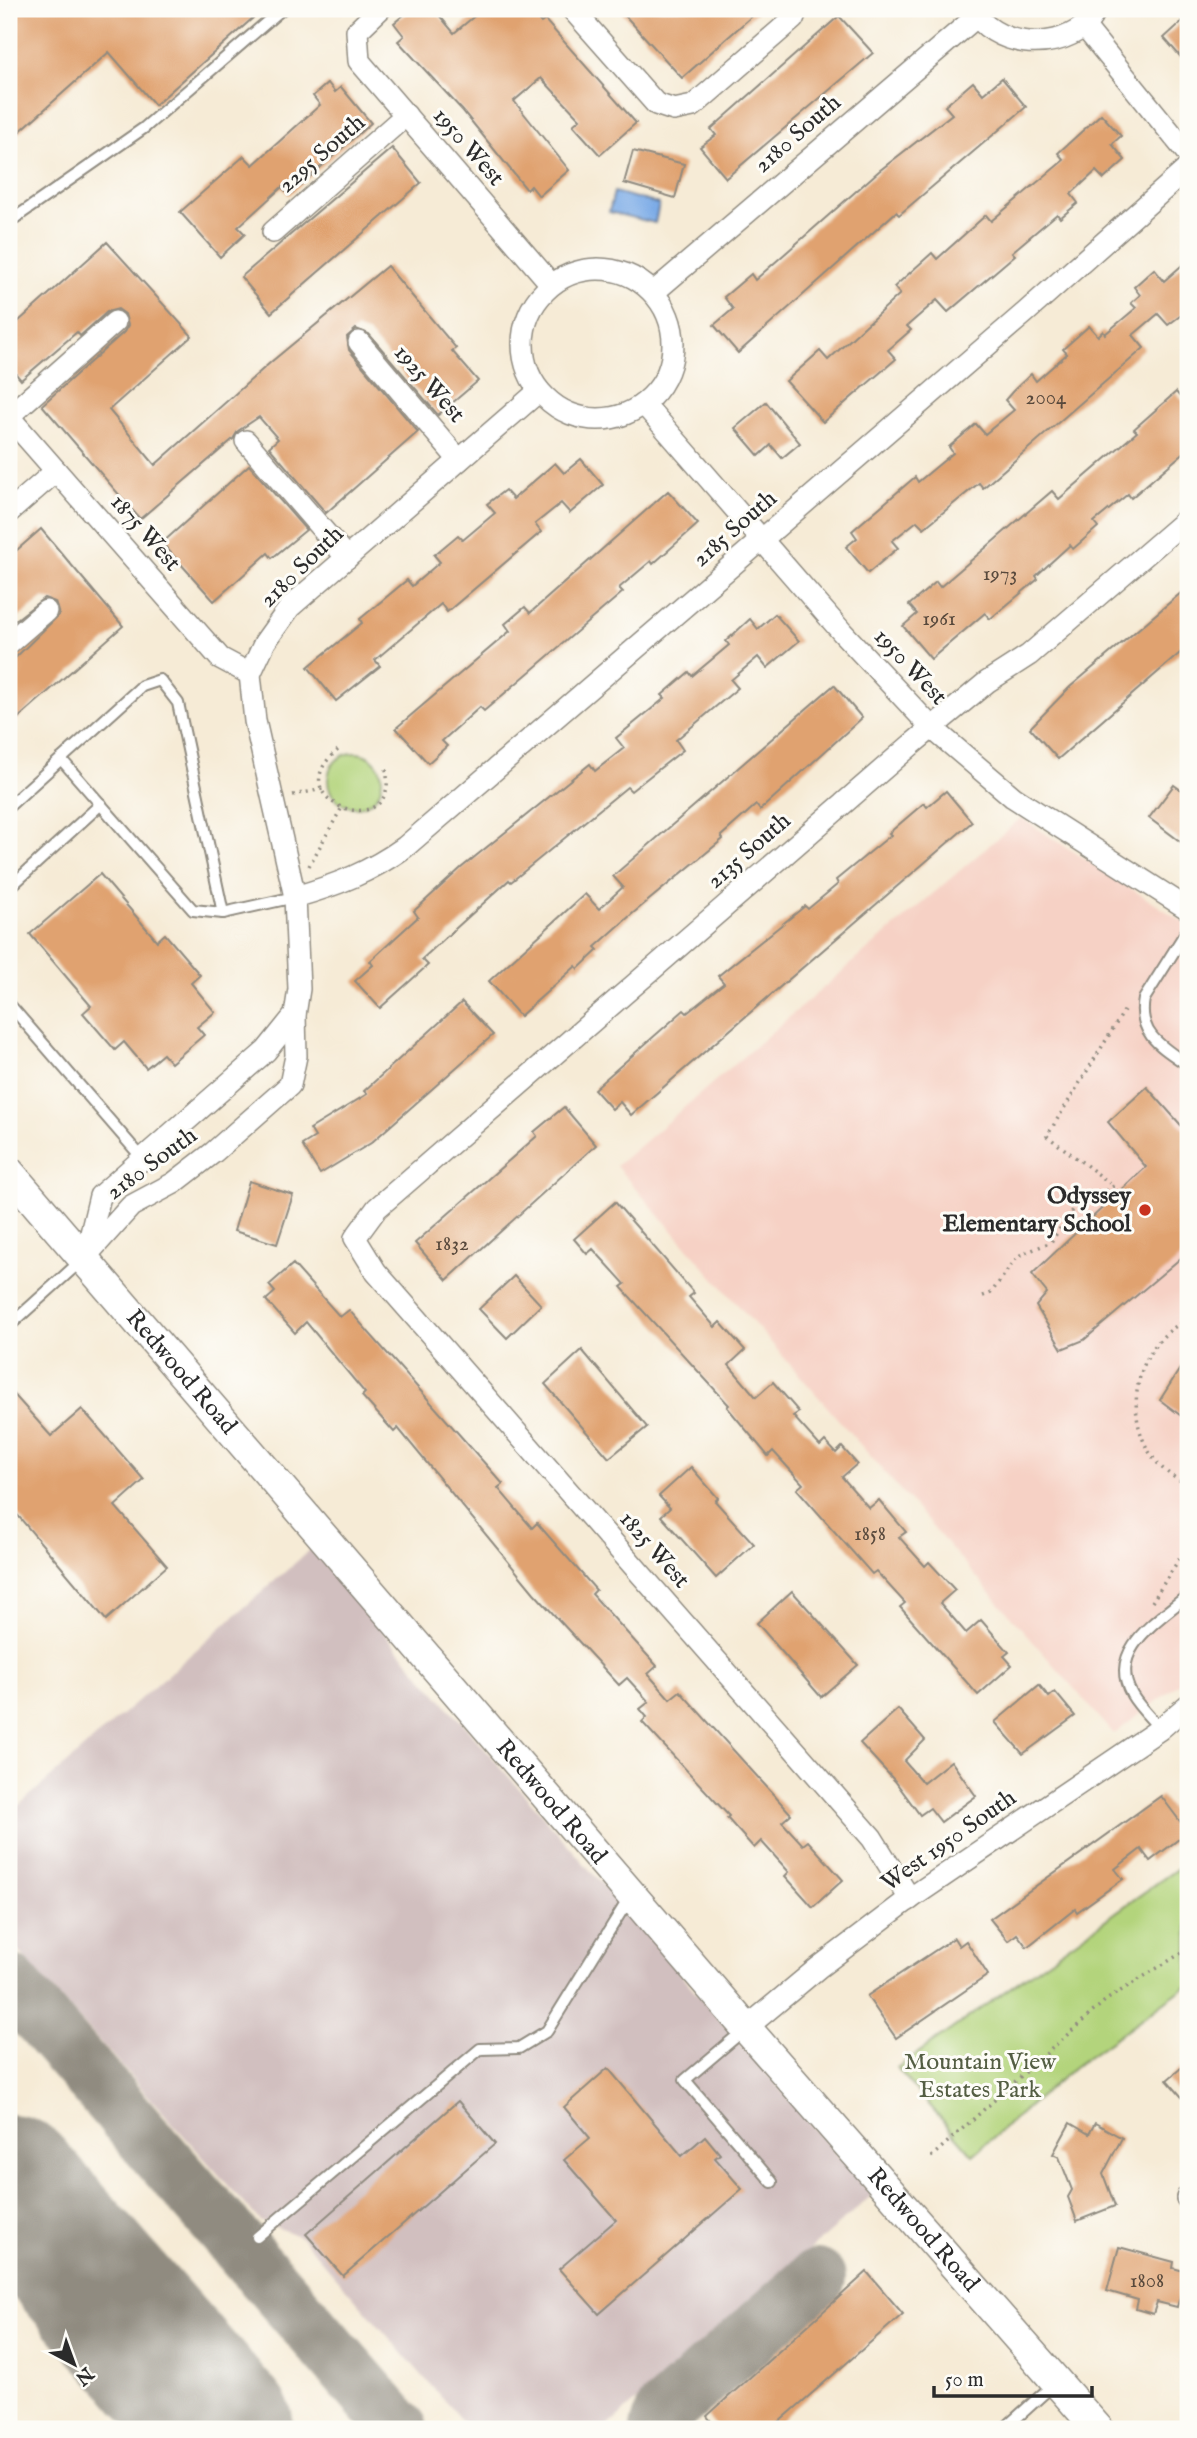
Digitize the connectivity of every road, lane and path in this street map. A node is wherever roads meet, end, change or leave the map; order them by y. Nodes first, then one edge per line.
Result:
1 (282, 9) edge
2 (380, 9) edge
3 (572, 9) edge
4 (797, 9) edge
5 (1097, 9) edge
6 (974, 13) edge
7 (1084, 26) junction
8 (406, 115) junction
9 (1188, 154) edge
10 (1188, 168) edge
11 (9, 222) edge
12 (273, 232) dead end
13 (551, 284) junction
14 (654, 292) junction
15 (115, 322) dead end
16 (359, 342) dead end
17 (538, 391) junction
18 (644, 404) junction
19 (9, 417) edge
20 (246, 442) dead end
21 (459, 460) junction
22 (56, 471) junction
23 (9, 512) edge
24 (1188, 517) edge
25 (762, 540) junction
26 (347, 558) junction
27 (46, 611) dead end
28 (9, 643) edge
29 (250, 674) junction
30 (932, 728) junction
31 (338, 750) dead end
32 (61, 759) junction
33 (385, 765) dead end
34 (323, 789) junction
35 (293, 795) dead end
36 (101, 804) junction
37 (9, 806) edge
38 (341, 809) junction
39 (307, 871) dead end
40 (9, 888) edge
41 (295, 897) junction
42 (1188, 909) edge
43 (223, 913) junction
44 (1188, 929) edge
45 (9, 1004) edge
46 (1124, 1011) dead end
47 (295, 1015) junction
48 (1188, 1065) edge
49 (143, 1159) junction
50 (9, 1172) edge
51 (355, 1238) joint
52 (85, 1257) junction
53 (983, 1296) dead end
54 (1188, 1320) edge
55 (9, 1326) edge
56 (1188, 1484) edge
57 (1188, 1545) edge
58 (1188, 1595) edge
59 (1150, 1605) dead end
60 (1188, 1705) edge
61 (1160, 1729) junction
62 (631, 1895) junction
63 (910, 1899) junction
64 (1188, 1950) edge
65 (746, 2028) junction
66 (931, 2157) dead end
67 (772, 2182) dead end
68 (257, 2237) dead end
69 (1056, 2382) junction
70 (1004, 2429) edge
71 (1098, 2429) edge

1 - 11 lane
2 - 8 street, 1950 West
3 - 4 street
5 - 7 street
6 - 7 street
6 - 14 street, 2180 South
7 - 9 street
8 - 12 street, 2295 South
8 - 13 street, 1950 West
10 - 25 street, 2185 South
13 - 14 street
13 - 17 street
14 - 18 street
15 - 19 street
16 - 21 street, 1925 West
17 - 18 street
17 - 21 street, 2180 South
18 - 25 street, 1950 West
19 - 22 street, 1875 West
20 - 26 street
21 - 26 street, 2180 South
22 - 23 street
22 - 29 street, 1875 West
24 - 30 street, 2135 South
25 - 30 street, 1950 West
25 - 41 street, 2185 South
26 - 29 street, 2180 South
27 - 28 street
29 - 41 street, 2180 South
30 - 42 street, 1950 West
30 - 51 street, 2135 South
31 - 34 path
32 - 36 lane
32 - 37 lane
32 - 43 lane
33 - 38 path
34 - 35 path
34 - 38 path
36 - 40 lane
36 - 43 lane
38 - 39 path
41 - 43 lane
41 - 47 street, 2180 South
44 - 48 lane
45 - 49 lane
46 - 53 path
47 - 49 street, 2180 South
47 - 52 street, 2180 South
49 - 52 street, 2180 South
50 - 52 main road, Redwood Road
51 - 63 street, 1825 West
52 - 55 lane
52 - 62 main road, Redwood Road
54 - 56 path
57 - 59 path
58 - 61 lane
60 - 61 street, West 1950 South
61 - 63 street, West 1950 South
62 - 65 main road, Redwood Road
62 - 68 lane
63 - 65 street, West 1950 South
64 - 66 path
65 - 67 lane
65 - 69 main road, Redwood Road
69 - 70 lane
69 - 71 main road, Redwood Road

